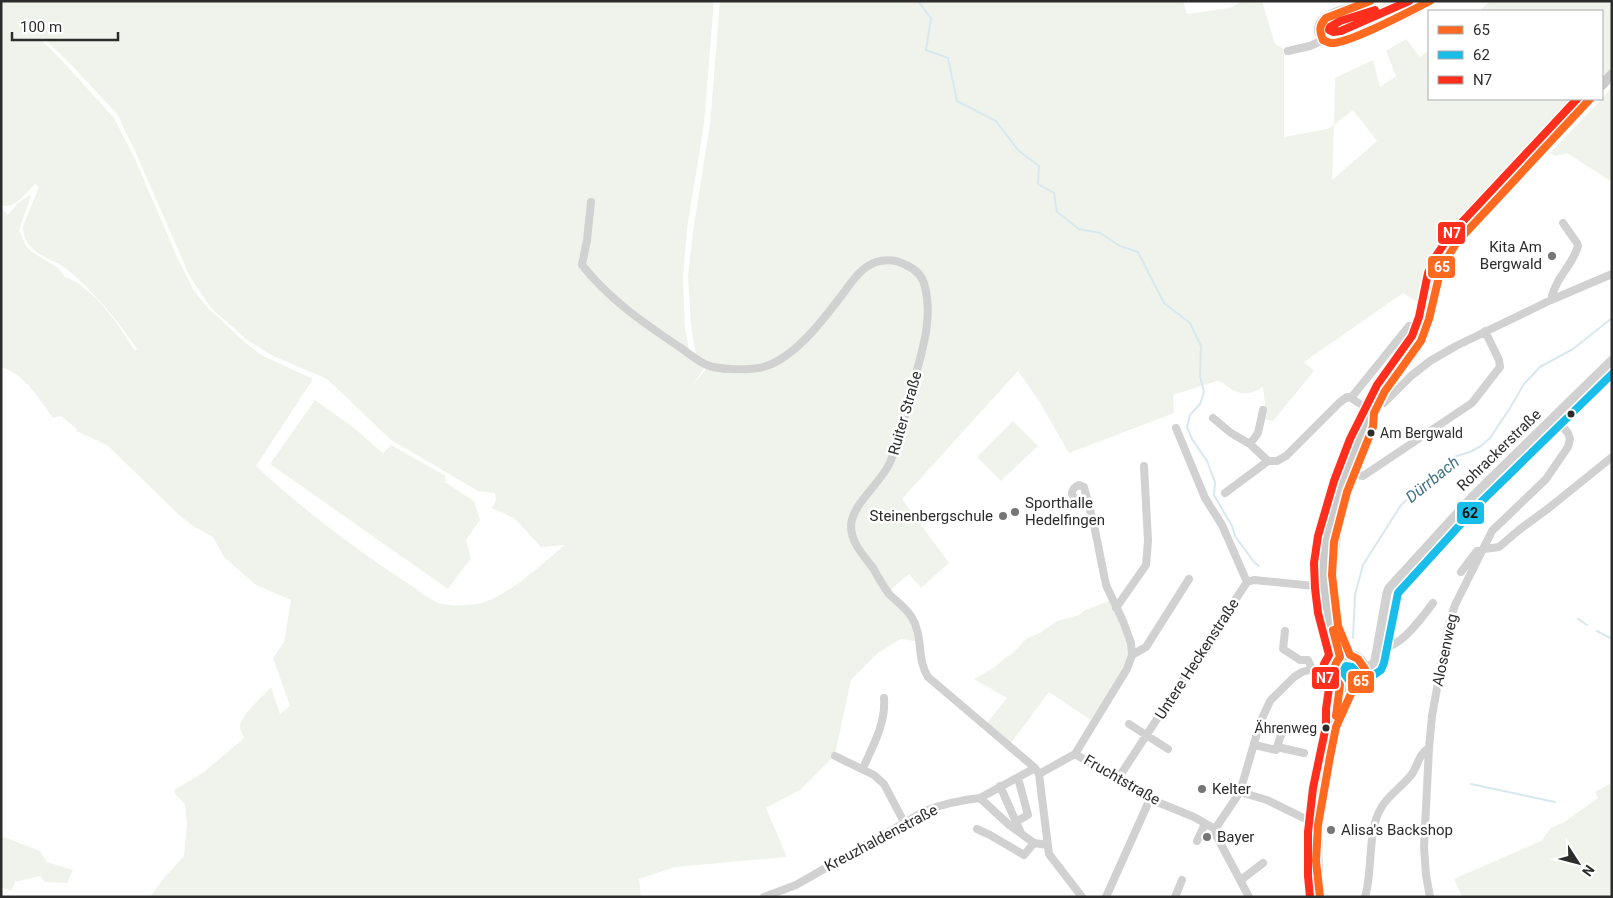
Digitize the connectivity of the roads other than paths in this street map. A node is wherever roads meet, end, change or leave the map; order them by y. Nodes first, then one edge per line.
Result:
1 (1371, 1) edge
2 (1430, 1) edge
3 (1323, 40) junction
4 (1288, 51) dead end
5 (1612, 74) edge
6 (1603, 84) edge
7 (1589, 100) edge
8 (591, 202) dead end
9 (1564, 223) dead end
10 (1612, 274) edge
11 (1551, 300) junction
12 (1409, 326) dead end
13 (1486, 331) junction
14 (1612, 360) edge
15 (1351, 398) junction
16 (1376, 408) junction
17 (1264, 410) dead end
18 (1554, 417) junction
19 (1213, 418) dead end
20 (1176, 428) dead end
21 (1250, 444) junction
22 (1612, 457) edge
23 (1268, 461) junction
24 (1144, 466) dead end
25 (1350, 473) junction
26 (1225, 493) dead end
27 (1088, 506) dead end
28 (1484, 548) junction
29 (1461, 572) dead end
30 (1189, 579) dead end
31 (1247, 582) junction
32 (1329, 586) junction
33 (1432, 604) dead end
34 (1116, 608) junction
35 (1285, 630) dead end
36 (1378, 648) junction
37 (1132, 655) junction
38 (1345, 656) junction
39 (1312, 669) junction
40 (1365, 669) junction
41 (1332, 672) junction
42 (1340, 685) junction
43 (1354, 687) junction
44 (884, 698) dead end
45 (1129, 724) dead end
46 (1336, 727) junction
47 (1290, 730) dead end
48 (1147, 736) junction
49 (1255, 745) junction
50 (1277, 747) junction
51 (1429, 748) junction
52 (1168, 749) dead end
53 (1304, 753) dead end
54 (1075, 754) junction
55 (835, 756) dead end
56 (863, 768) junction
57 (1037, 771) junction
58 (1018, 778) junction
59 (1118, 780) junction
60 (1000, 786) junction
61 (1240, 792) junction
62 (980, 798) junction
63 (1150, 799) junction
64 (1017, 821) junction
65 (905, 824) junction
66 (1206, 824) junction
67 (1318, 825) junction
68 (977, 829) dead end
69 (1215, 830) junction
70 (1021, 832) junction
71 (1197, 841) dead end
72 (1034, 843) junction
73 (1047, 845) junction
74 (1263, 863) dead end
75 (1182, 880) dead end
76 (1241, 880) junction
77 (764, 897) edge
78 (1082, 897) edge
79 (1106, 897) edge
80 (1175, 897) edge
81 (1249, 897) edge
82 (1320, 897) edge
83 (1365, 897) edge
84 (1430, 897) edge

1 - 3 main road
2 - 3 main road
3 - 4 street
5 - 6 main road
7 - 16 main road
8 - 57 street, Ruiter Straße
9 - 11 street
10 - 11 street
11 - 13 street
12 - 15 street
13 - 16 street
13 - 25 street
14 - 18 street, Rohrackerstraße
15 - 16 street
15 - 23 street
16 - 25 main road
17 - 21 street
18 - 28 street, Alosenweg
18 - 36 street, Rohrackerstraße
19 - 21 street
20 - 31 street, Untere Heckenstraße
21 - 23 street
22 - 28 street
23 - 26 street
24 - 34 street
25 - 32 main road
27 - 34 street
28 - 29 street
28 - 51 street, Alosenweg
30 - 37 street
31 - 32 street, Untere Heckenstraße
31 - 48 street, Untere Heckenstraße
32 - 38 main road
33 - 36 street
34 - 37 street
35 - 39 street
36 - 40 street, Rohrackerstraße
37 - 54 street
38 - 40 main road
38 - 41 main road
39 - 41 street
39 - 49 street
40 - 43 main road
41 - 42 main road
42 - 43 main road
42 - 46 main road
43 - 46 main road
44 - 56 street
45 - 48 street, Untere Heckenstraße
46 - 67 main road
47 - 50 street
48 - 52 street, Untere Heckenstraße
48 - 59 street, Untere Heckenstraße
49 - 50 street
49 - 61 street
50 - 53 street
51 - 83 street
51 - 84 street, Alosenweg
54 - 57 street, Fruchtstraße
54 - 59 street, Fruchtstraße
55 - 56 street
56 - 65 street
57 - 58 street, Fruchtstraße
57 - 73 street
58 - 60 street, Fruchtstraße
58 - 64 street
59 - 63 street, Fruchtstraße
60 - 62 street, Kreuzhaldenstraße
60 - 64 street
61 - 67 street
61 - 69 street
62 - 65 street, Kreuzhaldenstraße
62 - 70 street
63 - 66 street, Fruchtstraße
63 - 79 street
64 - 70 street
65 - 77 street, Kreuzhaldenstraße
66 - 69 street, Fruchtstraße
66 - 71 street
67 - 82 main road
68 - 72 street
69 - 76 street
70 - 72 street
72 - 73 street
73 - 78 street
74 - 76 street
75 - 80 street
76 - 81 street

